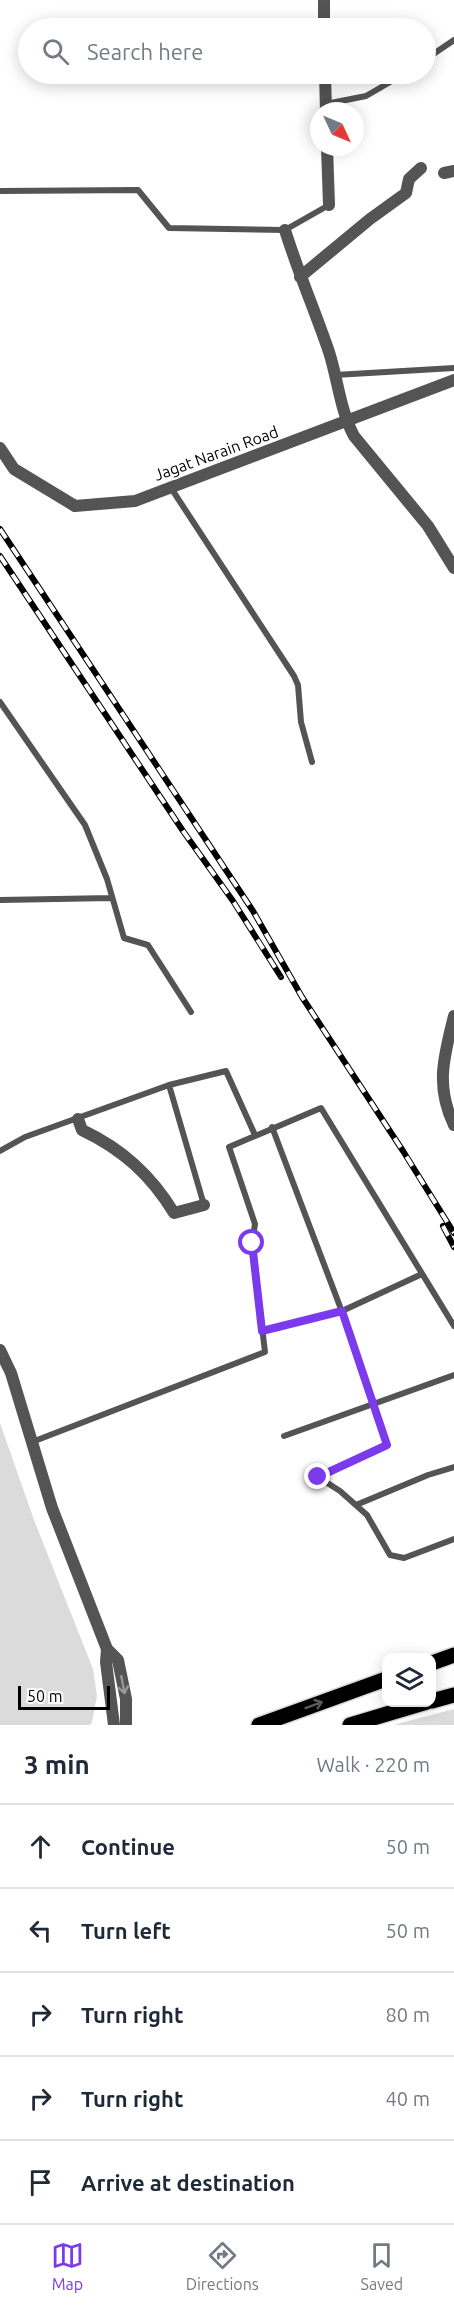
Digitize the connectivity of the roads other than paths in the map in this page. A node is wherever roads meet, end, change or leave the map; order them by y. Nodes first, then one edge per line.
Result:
1 (324, 0) edge
2 (324, 18) edge
3 (454, 40) edge
4 (436, 52) edge
5 (325, 84) edge
6 (387, 84) edge
7 (326, 102) edge
8 (346, 102) edge
9 (327, 156) edge
10 (421, 168) dead end
11 (0, 191) edge
12 (329, 205) joint
13 (285, 231) junction
14 (300, 277) junction
15 (454, 368) edge
16 (335, 375) junction
17 (454, 380) edge
18 (346, 422) junction
19 (0, 448) edge
20 (171, 488) junction
21 (453, 562) edge
22 (0, 702) edge
23 (312, 762) dead end
24 (112, 898) junction
25 (0, 900) edge
26 (191, 1012) dead end
27 (454, 1016) edge
28 (451, 1044) edge
29 (169, 1085) junction
30 (78, 1119) junction
31 (454, 1125) edge
32 (272, 1127) junction
33 (255, 1135) junction
34 (0, 1150) edge
35 (204, 1205) joint
36 (422, 1274) junction
37 (342, 1311) junction
38 (454, 1326) edge
39 (262, 1331) junction
40 (0, 1350) edge
41 (454, 1375) edge
42 (374, 1403) junction
43 (284, 1436) dead end
44 (32, 1442) junction
45 (454, 1467) edge
46 (356, 1505) junction
47 (454, 1539) edge
48 (107, 1648) junction
49 (454, 1655) edge
50 (436, 1662) edge
51 (382, 1681) edge
52 (454, 1695) edge
53 (436, 1700) edge
54 (410, 1707) edge
55 (114, 1725) edge
56 (126, 1725) edge
57 (259, 1725) edge
58 (350, 1725) edge

1 - 2 street
3 - 4 lane
5 - 7 street
6 - 8 lane
9 - 12 street
10 - 14 street
11 - 13 lane
12 - 13 lane
13 - 14 street
14 - 16 street
15 - 16 lane
16 - 18 street
17 - 18 street, Jagat Narain Road
18 - 20 street, Jagat Narain Road
18 - 21 street
19 - 20 street, Jagat Narain Road
20 - 23 lane
22 - 24 lane
24 - 25 lane
24 - 26 lane
27 - 28 street
28 - 31 street
29 - 30 lane
29 - 33 lane
29 - 35 lane
30 - 34 lane
30 - 35 street
32 - 33 lane
32 - 36 lane
32 - 37 lane
33 - 39 lane
36 - 37 lane
36 - 38 lane
37 - 39 lane
37 - 42 lane
39 - 44 lane
40 - 44 street
41 - 42 lane
42 - 43 lane
42 - 46 lane
44 - 48 street
45 - 46 lane
46 - 47 lane
48 - 55 street
48 -> 56 street
49 - 50 main road
57 -> 51 main road
52 - 53 main road
54 - 58 main road

